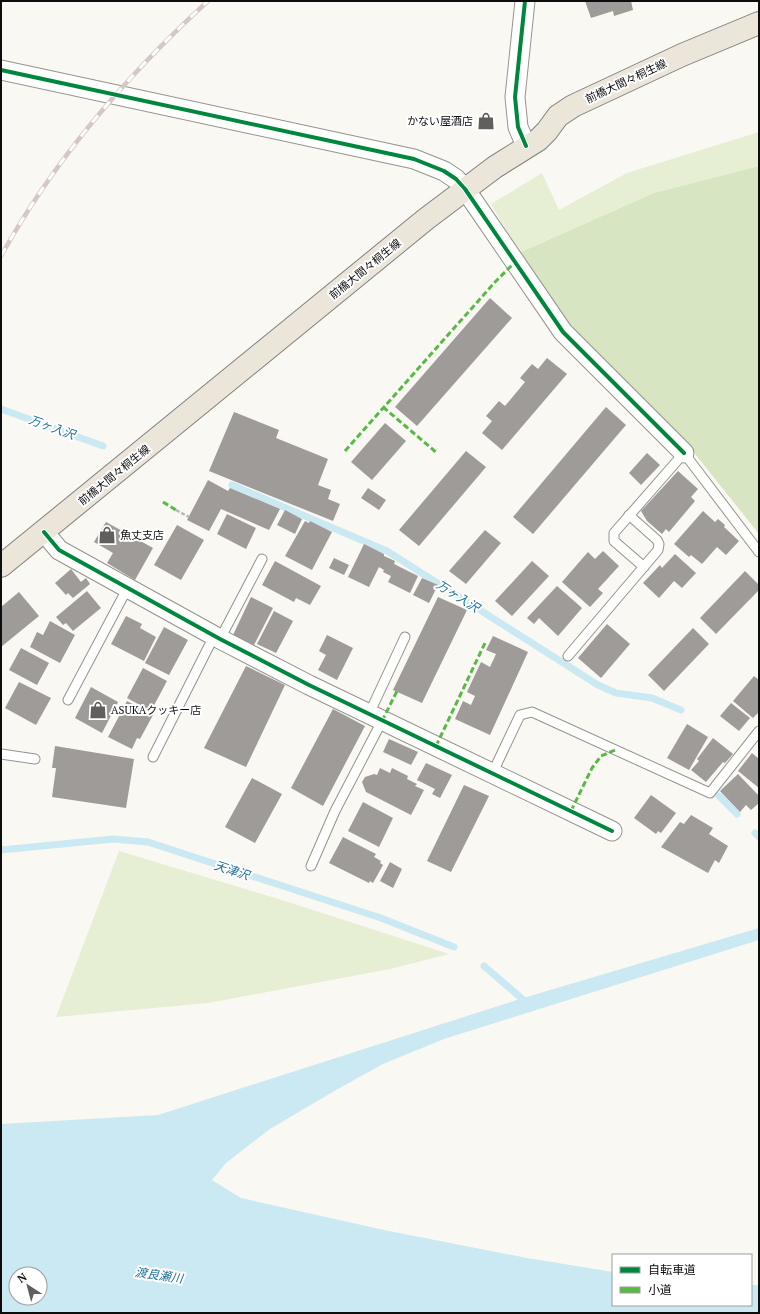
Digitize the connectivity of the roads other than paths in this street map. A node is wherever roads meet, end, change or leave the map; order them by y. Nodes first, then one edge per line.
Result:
1 (525, 1) edge
2 (759, 23) edge
3 (1, 70) edge
4 (526, 146) junction
5 (465, 189) junction
6 (684, 453) junction
7 (629, 514) junction
8 (44, 532) junction
9 (759, 552) edge
10 (262, 560) dead end
11 (1, 566) edge
12 (644, 567) junction
13 (127, 588) junction
14 (217, 638) junction
15 (405, 638) dead end
16 (568, 656) dead end
17 (68, 700) dead end
18 (375, 717) junction
19 (759, 732) edge
20 (1, 754) edge
21 (153, 757) dead end
22 (35, 760) dead end
23 (492, 774) junction
24 (612, 831) dead end
25 (311, 866) dead end

1 - 4 street
2 - 4 main road, 前橋大間々桐生線
3 - 5 street
4 - 5 main road, 前橋大間々桐生線
5 - 6 street
5 - 8 main road, 前橋大間々桐生線
6 - 7 lane
6 - 9 lane
7 - 12 lane
7 - 12 lane
8 - 11 main road, 前橋大間々桐生線
8 - 13 street
10 - 14 lane
12 - 16 lane
13 - 14 street
13 - 17 lane
14 - 18 street
14 - 21 lane
15 - 18 lane
18 - 23 street
18 - 25 lane
19 - 23 lane
20 - 22 lane
23 - 24 street

